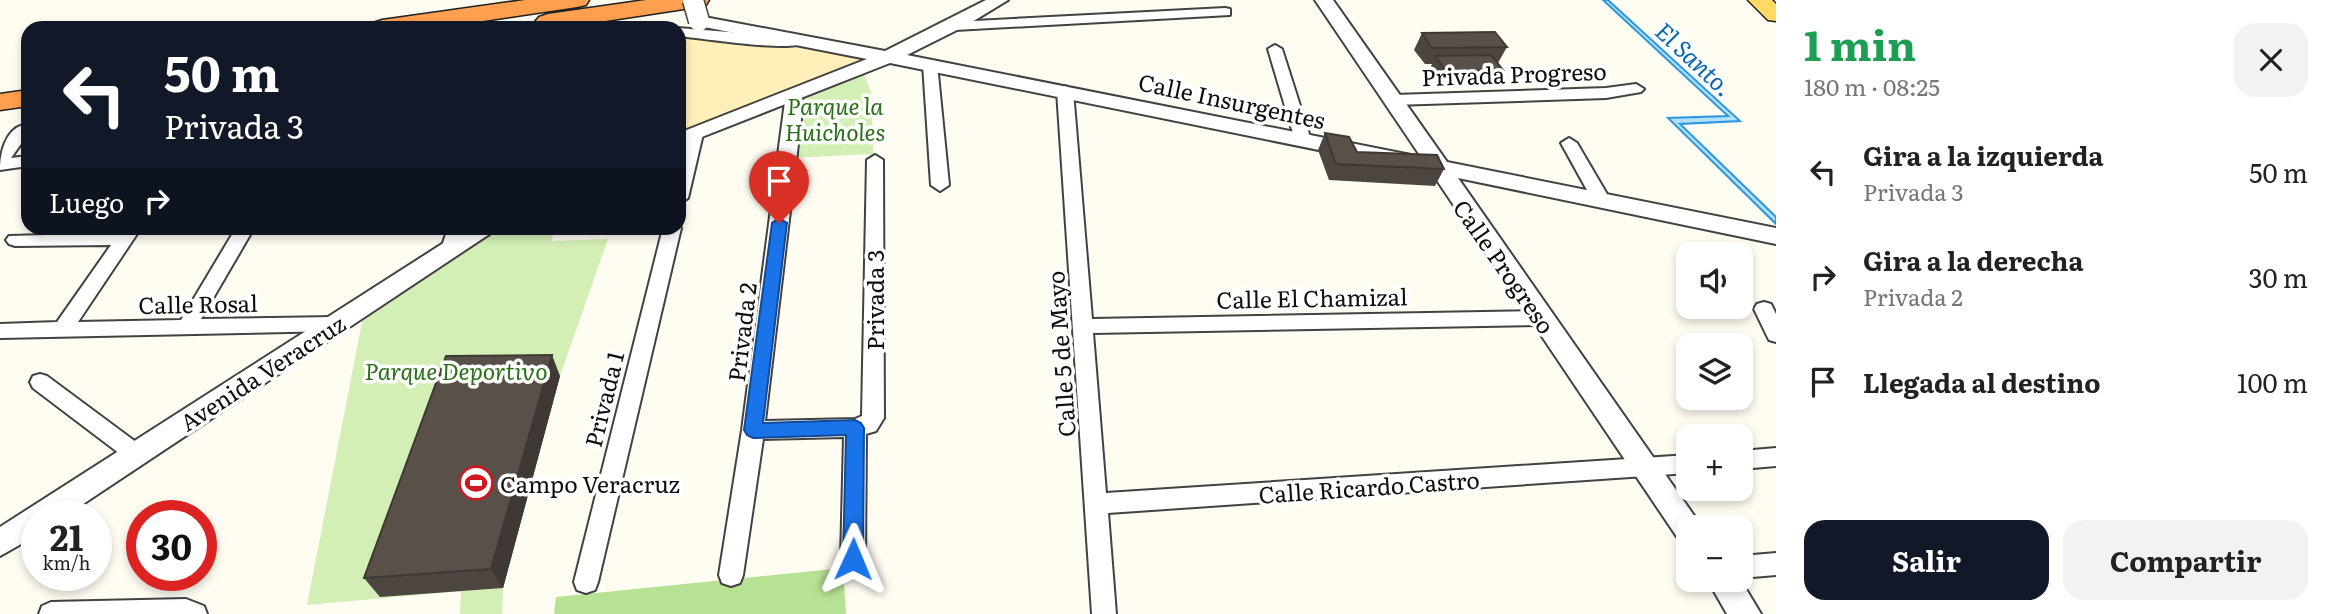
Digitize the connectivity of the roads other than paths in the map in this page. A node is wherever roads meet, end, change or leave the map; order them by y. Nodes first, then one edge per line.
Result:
1 (577, 0) edge
2 (999, 0) edge
3 (1324, 0) edge
4 (1759, 0) edge
5 (697, 7) edge
6 (1225, 12) dead end
7 (1776, 15) edge
8 (431, 21) edge
9 (570, 21) edge
10 (955, 26) junction
11 (686, 33) edge
12 (799, 41) junction
13 (1275, 49) dead end
14 (887, 57) junction
15 (930, 64) junction
16 (21, 80) edge
17 (0, 83) edge
18 (1636, 89) dead end
19 (1065, 91) junction
20 (793, 94) junction
21 (21, 99) edge
22 (1394, 100) junction
23 (0, 102) edge
24 (21, 130) edge
25 (0, 133) edge
26 (21, 135) edge
27 (687, 137) edge
28 (1303, 140) junction
29 (1569, 144) dead end
30 (875, 160) dead end
31 (21, 162) edge
32 (0, 164) edge
33 (1438, 169) junction
34 (940, 185) dead end
35 (1602, 201) junction
36 (96, 235) edge
37 (128, 235) edge
38 (241, 235) edge
39 (670, 235) edge
40 (1776, 236) edge
41 (454, 238) edge
42 (15, 240) dead end
43 (1764, 309) dead end
44 (1540, 318) junction
45 (335, 324) junction
46 (1084, 326) junction
47 (186, 328) junction
48 (62, 330) junction
49 (0, 331) edge
50 (1776, 335) edge
51 (40, 382) dead end
52 (855, 428) junction
53 (753, 430) junction
54 (136, 454) junction
55 (1776, 457) edge
56 (1753, 459) edge
57 (1676, 465) edge
58 (1644, 467) junction
59 (65, 500) edge
60 (1095, 505) junction
61 (1678, 515) edge
62 (21, 529) edge
63 (0, 543) edge
64 (853, 559) dead end
65 (1776, 564) edge
66 (1753, 566) edge
67 (731, 575) dead end
68 (586, 582) dead end
69 (1731, 592) edge
70 (51, 614) edge
71 (195, 614) edge
72 (1104, 614) edge
73 (1745, 614) edge

1 - 8 highway
2 - 10 street
3 - 22 street, Calle Progreso
4 - 7 main road
5 - 9 highway
5 - 12 street, Calle Insurgentes
6 - 10 street
10 - 14 street
11 - 12 street
12 - 14 street, Calle Insurgentes
13 - 28 street
14 - 15 street, Calle Insurgentes
14 - 20 street
15 - 19 street, Calle Insurgentes
15 - 34 street
16 - 17 highway
18 - 22 street, Privada Progreso
19 - 28 street, Calle Insurgentes
19 - 46 street, Calle 5 de Mayo
20 - 27 street
20 - 53 street, Privada 2
21 - 23 highway
22 - 33 street, Calle Progreso
24 - 25 street
26 - 32 street
28 - 33 street, Calle Insurgentes
29 - 35 street
30 - 52 street, Privada 3
31 - 32 street
33 - 35 street, Calle Insurgentes
33 - 44 street, Calle Progreso
35 - 40 street, Calle Insurgentes
36 - 42 street
37 - 48 street
38 - 47 street
39 - 68 street, Privada 1
41 - 45 street, Avenida Veracruz
43 - 50 street
44 - 46 street, Calle El Chamizal
44 - 58 street, Calle Progreso
45 - 47 street, Calle Rosal
45 - 54 street, Avenida Veracruz
46 - 60 street, Calle 5 de Mayo
47 - 48 street, Calle Rosal
48 - 49 street, Calle Rosal
51 - 54 street
52 - 53 street
52 - 64 street
53 - 67 street, Privada 2
54 - 59 street, Avenida Veracruz
55 - 56 street
57 - 58 street, Calle Ricardo Castro
58 - 60 street, Calle Ricardo Castro
58 - 61 street, Calle Progreso
60 - 72 street, Calle 5 de Mayo
62 - 63 street, Avenida Veracruz
65 - 66 street
69 - 73 street
70 - 71 street

